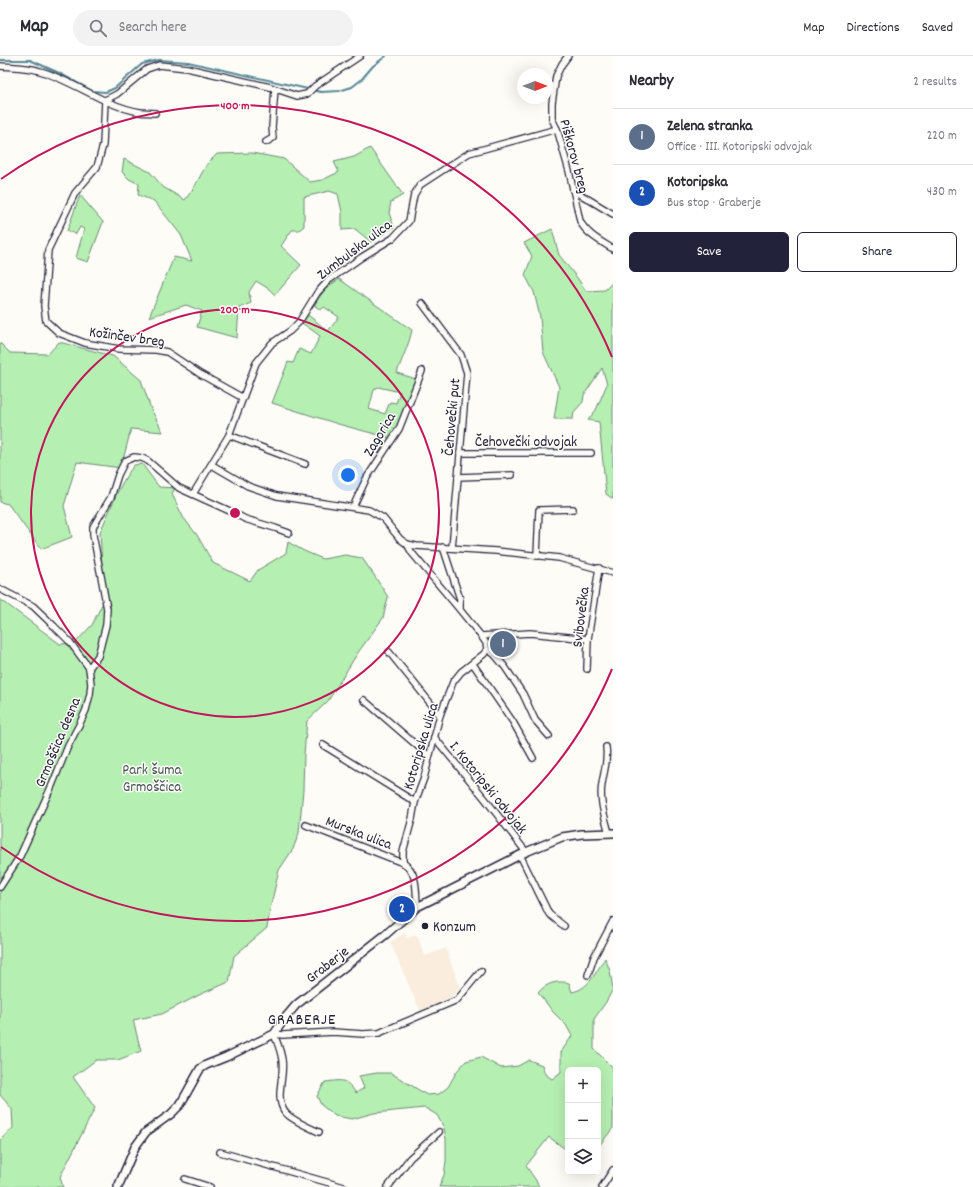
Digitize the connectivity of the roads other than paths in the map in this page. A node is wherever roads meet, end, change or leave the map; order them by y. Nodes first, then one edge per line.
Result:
1 (360, 56) edge
2 (568, 56) edge
3 (0, 66) edge
4 (275, 89) junction
5 (105, 100) junction
6 (155, 113) dead end
7 (557, 129) junction
8 (266, 142) dead end
9 (573, 190) junction
10 (613, 214) edge
11 (613, 249) edge
12 (422, 303) dead end
13 (422, 371) dead end
14 (243, 398) junction
15 (229, 435) junction
16 (460, 453) junction
17 (591, 453) dead end
18 (304, 464) dead end
19 (212, 465) junction
20 (512, 475) dead end
21 (458, 477) junction
22 (193, 494) junction
23 (353, 507) junction
24 (573, 509) dead end
25 (289, 533) dead end
26 (407, 544) junction
27 (443, 547) junction
28 (452, 548) junction
29 (537, 556) junction
30 (599, 568) junction
31 (613, 573) edge
32 (0, 589) edge
33 (460, 610) junction
34 (481, 636) junction
35 (588, 639) junction
36 (487, 649) junction
37 (389, 652) dead end
38 (473, 664) junction
39 (89, 668) junction
40 (587, 669) dead end
41 (364, 700) dead end
42 (440, 715) junction
43 (549, 736) dead end
44 (434, 738) junction
45 (324, 745) dead end
46 (606, 747) dead end
47 (429, 756) junction
48 (533, 758) dead end
49 (415, 802) junction
50 (306, 824) dead end
51 (611, 833) edge
52 (523, 854) junction
53 (403, 863) junction
54 (0, 887) edge
55 (417, 907) junction
56 (613, 921) edge
57 (564, 926) dead end
58 (481, 970) dead end
59 (588, 975) dead end
60 (274, 1034) junction
61 (319, 1132) dead end
62 (439, 1132) dead end
63 (220, 1152) dead end
64 (613, 1170) edge
65 (185, 1179) dead end
66 (118, 1187) edge
67 (210, 1187) edge
68 (344, 1187) edge
69 (388, 1187) edge
70 (602, 1187) edge

1 - 4 street
2 - 7 street, Piškorov breg
3 - 5 street
4 - 5 street
4 - 8 street
5 - 6 street
5 - 14 street, Kožinčev breg
7 - 9 street, Piškorov breg
7 - 14 street, Zumbulska ulica
9 - 10 street
9 - 11 street, Piškorov breg
12 - 16 street, Čehovečki put
13 - 23 street, Zagorica
14 - 15 street, Zumbulska ulica
15 - 18 street
15 - 19 street, Zumbulska ulica
16 - 17 street, Čehovečki odvojak
16 - 21 street, Čehovečki put
19 - 22 street, Zumbulska ulica
19 - 23 street
20 - 21 street
21 - 28 street, Čehovečki put
22 - 25 street
22 - 39 street
23 - 26 street
24 - 29 street
26 - 27 street
26 - 33 street
27 - 28 street
27 - 33 street
28 - 29 street
29 - 30 street
30 - 31 street
30 - 35 street, Svibovečka
32 - 39 street
33 - 34 street
34 - 35 street
34 - 36 street
35 - 40 street, Svibovečka
36 - 38 street, Kotoripska ulica
36 - 43 street
37 - 42 street
38 - 42 street, Kotoripska ulica
38 - 48 street
39 - 54 street, Grmoščica desna
41 - 47 street
42 - 44 street, Kotoripska ulica
44 - 47 street, Kotoripska ulica
44 - 52 street, I. Kotoripski odvojak
45 - 49 street
46 - 51 street, Graberje
47 - 49 street, Kotoripska ulica
49 - 53 street, Kotoripska ulica
50 - 53 street, Murska ulica
51 - 52 street, Graberje
52 - 55 street, Graberje
52 - 57 street, I. Kotoripski odvojak
53 - 55 street
55 - 60 street, Graberje
56 - 59 street
58 - 60 street
60 - 61 street
60 - 66 street, Graberje
62 - 69 street
63 - 68 street
64 - 70 street
65 - 67 street

